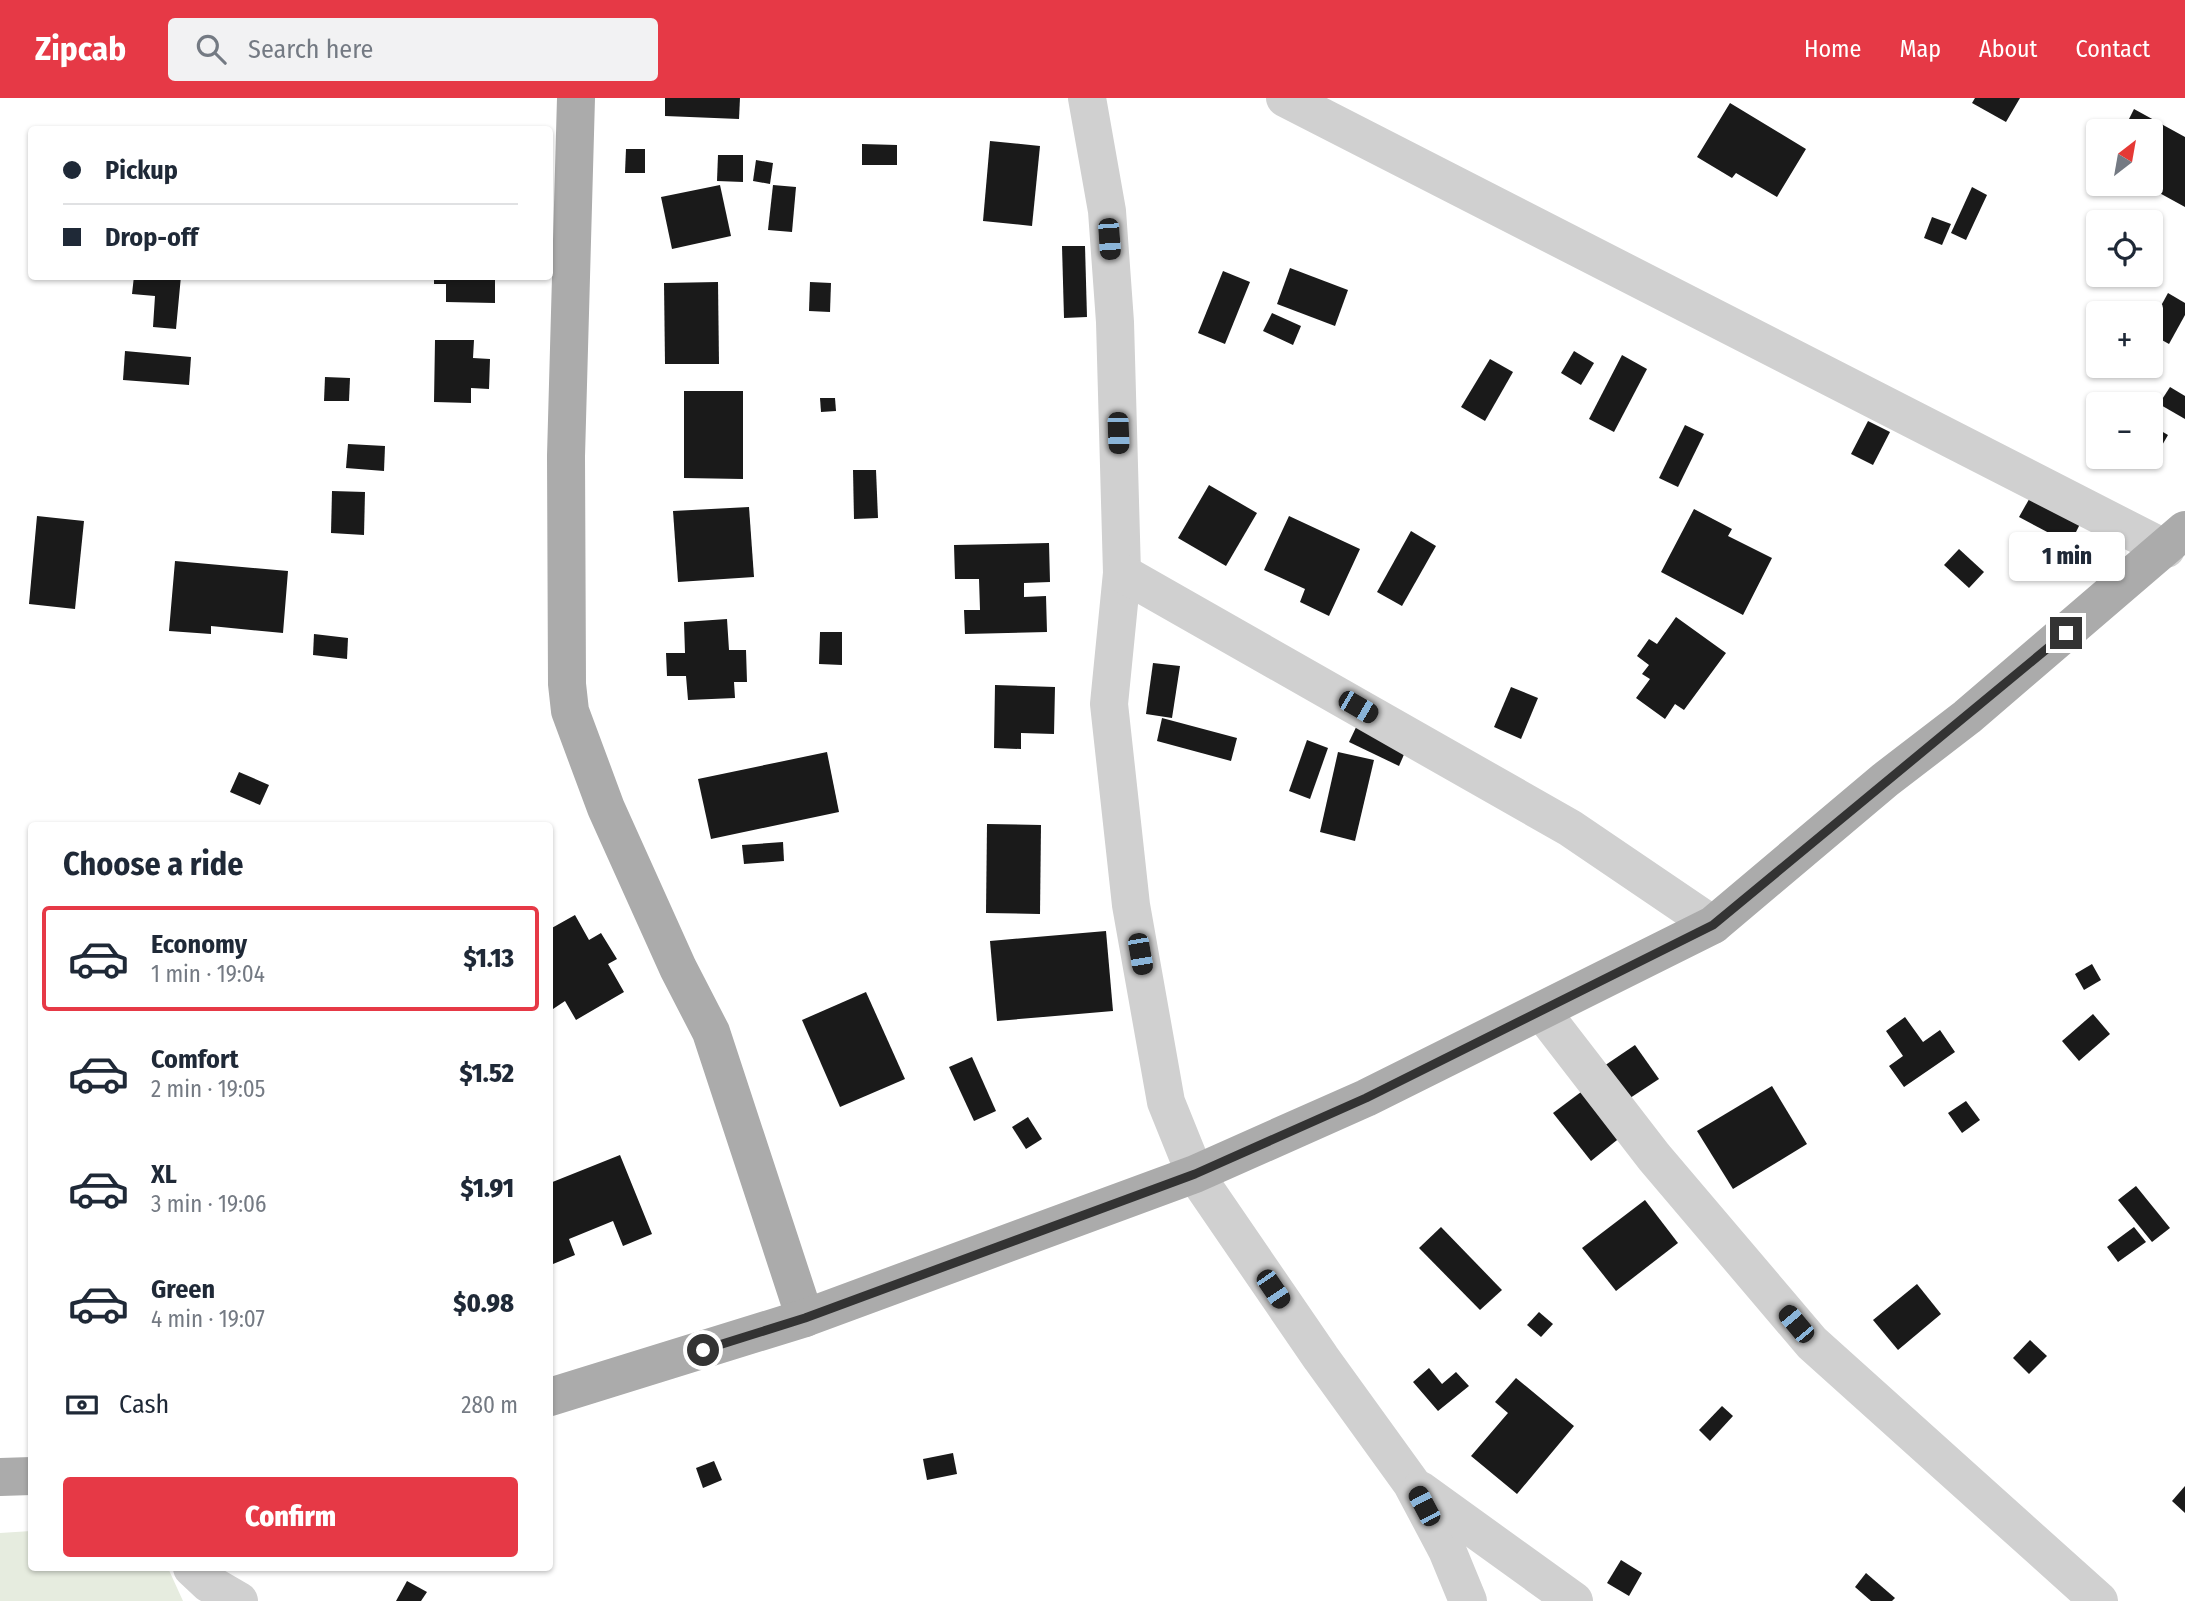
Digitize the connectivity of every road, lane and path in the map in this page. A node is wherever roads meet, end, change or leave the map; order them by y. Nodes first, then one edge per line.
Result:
1 (576, 98) edge
2 (1087, 98) edge
3 (1285, 98) edge
4 (2175, 540) edge
5 (1122, 573) junction
6 (1713, 925) junction
7 (1542, 1012) junction
8 (1195, 1174) junction
9 (805, 1318) junction
10 (553, 1397) edge
11 (28, 1476) edge
12 (0, 1478) edge
13 (1412, 1484) junction
14 (195, 1571) edge
15 (239, 1601) edge
16 (1468, 1601) edge
17 (1574, 1601) edge
18 (2099, 1601) edge

1 - 9 main road
2 - 5 street
3 - 4 street
4 - 6 main road
5 - 6 street
5 - 8 street
6 - 7 main road
7 - 8 main road
7 - 18 street
8 - 9 main road
8 - 13 street
9 - 10 main road
11 - 12 main road
13 - 16 street
13 - 17 street
14 - 15 street

